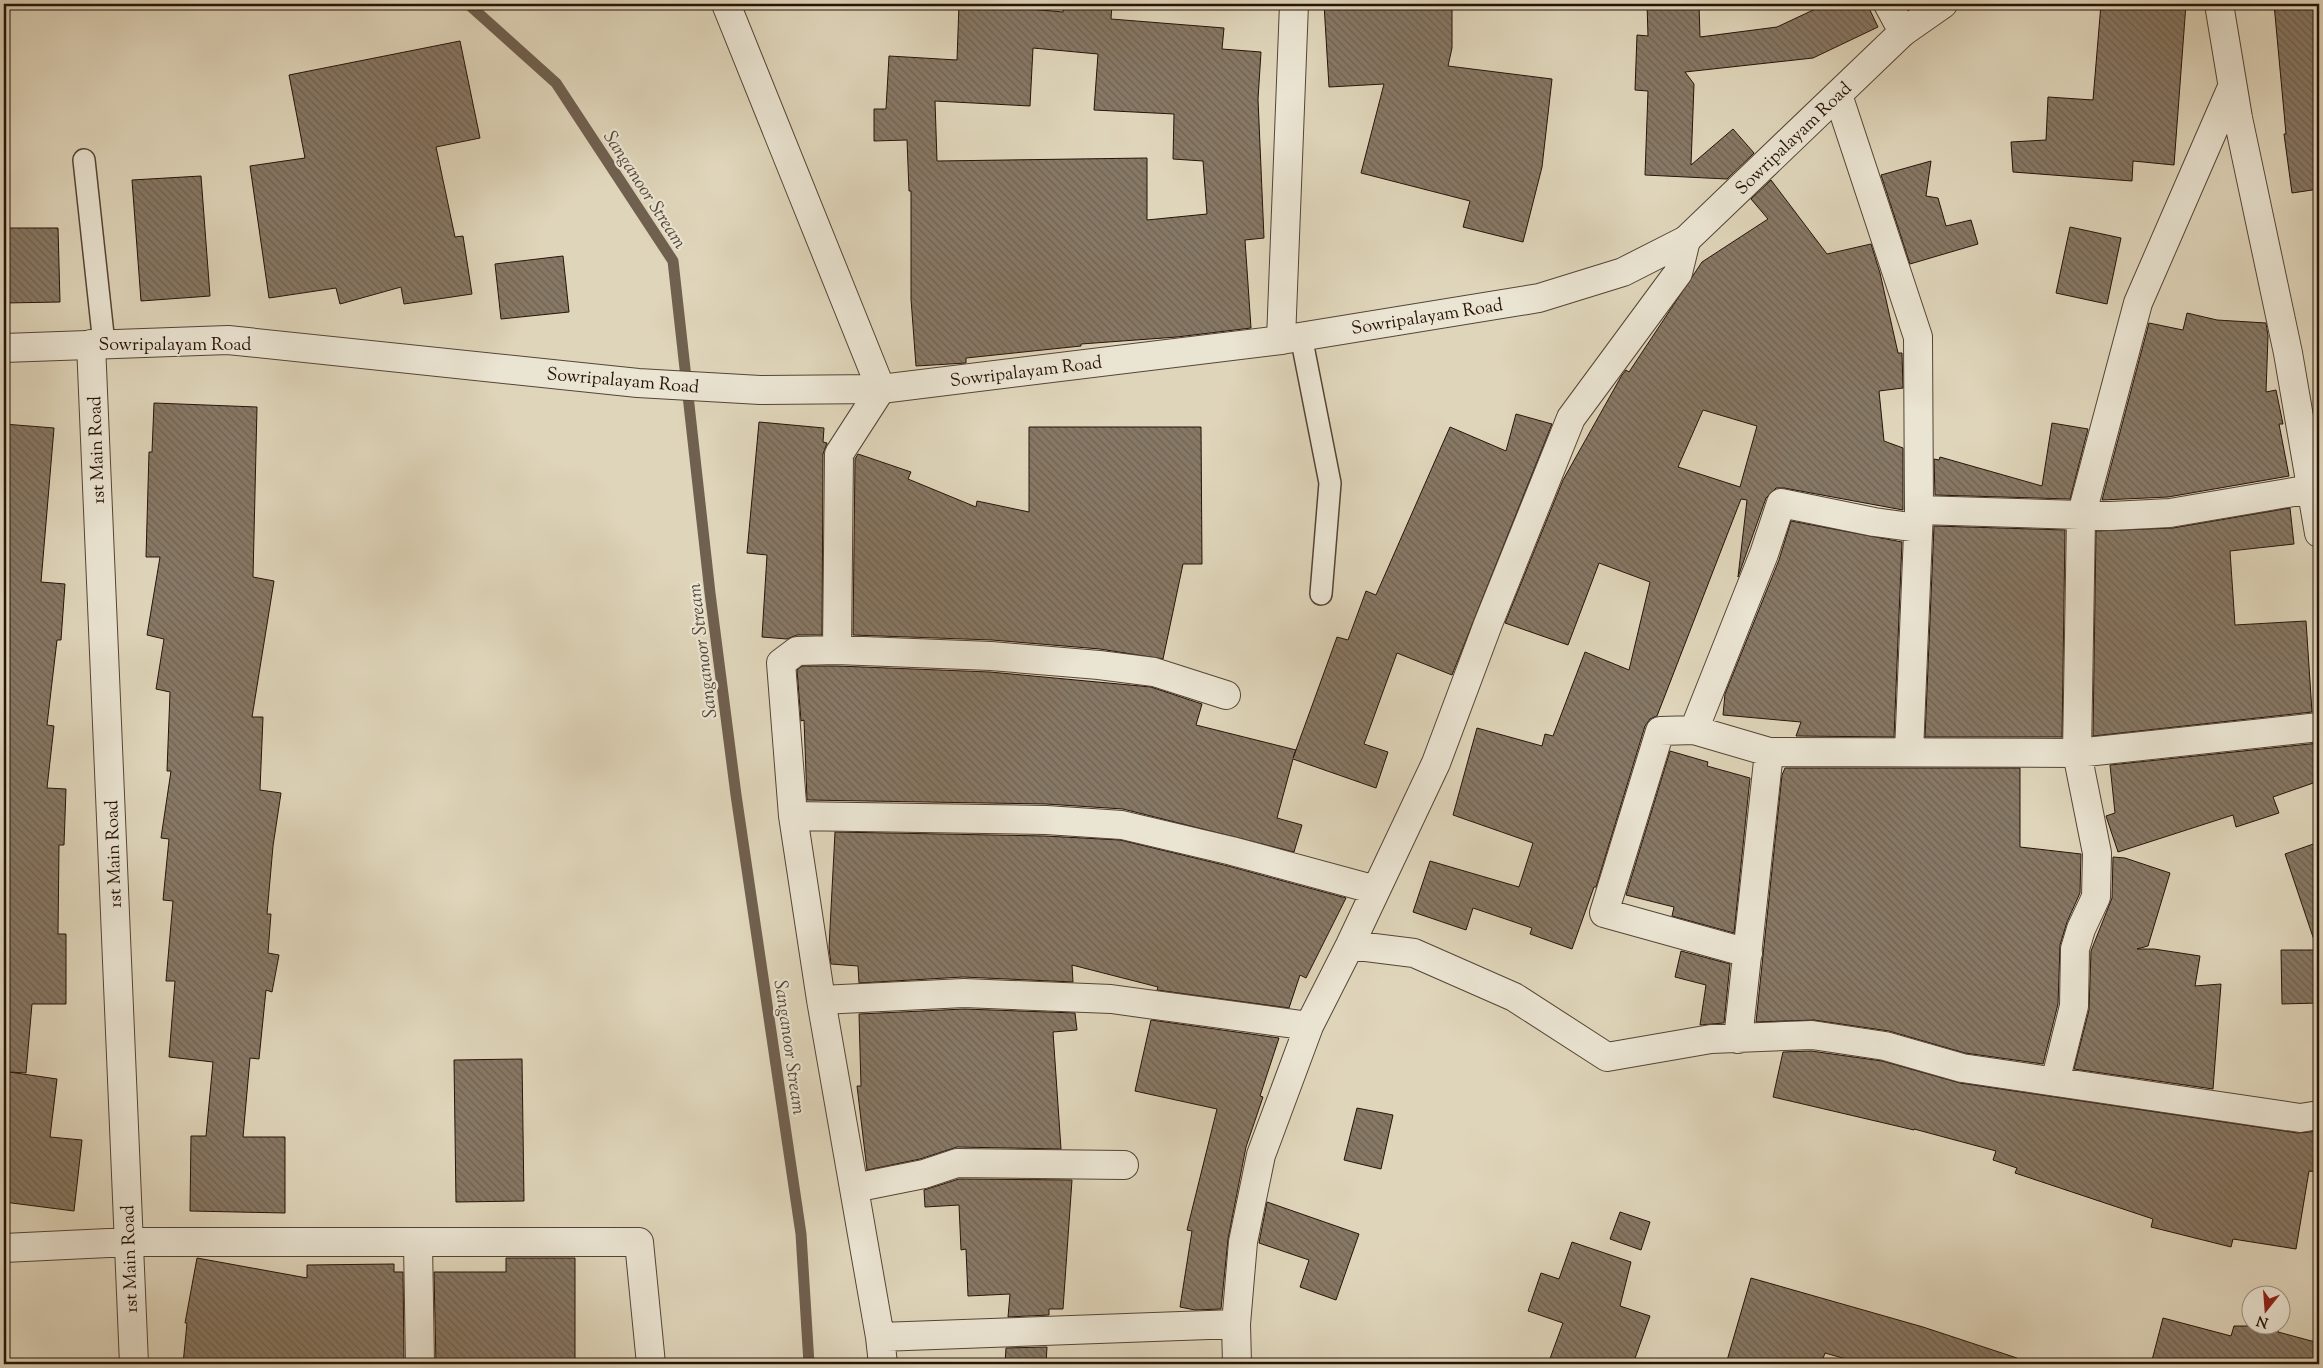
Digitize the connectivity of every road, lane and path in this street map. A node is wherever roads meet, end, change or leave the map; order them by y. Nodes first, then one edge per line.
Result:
1 (726, 4) edge
2 (1294, 4) edge
3 (1888, 4) edge
4 (1943, 4) edge
5 (2219, 4) edge
6 (1903, 32) junction
7 (2232, 87) junction
8 (1838, 95) junction
9 (84, 160) dead end
10 (1686, 240) junction
11 (1291, 338) junction
12 (98, 344) junction
13 (4, 348) edge
14 (881, 389) junction
15 (2311, 489) junction
16 (2081, 517) junction
17 (1918, 519) junction
18 (2319, 532) edge
19 (1321, 594) dead end
20 (838, 650) junction
21 (1226, 695) dead end
22 (2319, 727) edge
23 (1694, 730) junction
24 (1769, 752) junction
25 (1909, 752) junction
26 (2077, 753) junction
27 (793, 816) junction
28 (1376, 890) junction
29 (1350, 945) junction
30 (1748, 953) junction
31 (821, 1000) junction
32 (1309, 1026) junction
33 (1738, 1040) junction
34 (2056, 1082) junction
35 (2319, 1115) edge
36 (1124, 1165) dead end
37 (854, 1188) junction
38 (129, 1242) junction
39 (418, 1243) junction
40 (4, 1248) edge
41 (1236, 1324) junction
42 (880, 1337) junction
43 (134, 1364) edge
44 (420, 1364) edge
45 (650, 1364) edge
46 (883, 1364) edge
47 (1237, 1364) edge

1 - 14 street
2 - 11 street
3 - 6 street
4 - 6 street, Sowripalayam Road
5 - 7 street
6 - 8 street, Sowripalayam Road
7 - 15 street
7 - 16 street
8 - 10 street, Sowripalayam Road
8 - 17 street
9 - 12 lane
10 - 11 street, Sowripalayam Road
10 - 28 street
11 - 14 street, Sowripalayam Road
11 - 19 lane
12 - 13 street, Sowripalayam Road
12 - 14 street, Sowripalayam Road
12 - 38 street, 1st Main Road
14 - 20 street
15 - 16 street
15 - 18 street
16 - 17 street
16 - 26 street
17 - 23 street
17 - 25 street
20 - 21 street
20 - 27 street
22 - 26 street
23 - 24 street
23 - 30 street
24 - 25 street
24 - 30 street
25 - 26 street
26 - 34 street
27 - 28 street
27 - 31 street
28 - 29 street
29 - 32 street
29 - 33 street
30 - 33 street
31 - 32 street
31 - 37 street
32 - 41 street
33 - 34 street
34 - 35 street
36 - 37 street
37 - 42 street
38 - 39 street
38 - 40 street
38 - 43 street, 1st Main Road
39 - 44 street
39 - 45 street
41 - 42 street
41 - 47 street
42 - 46 street

